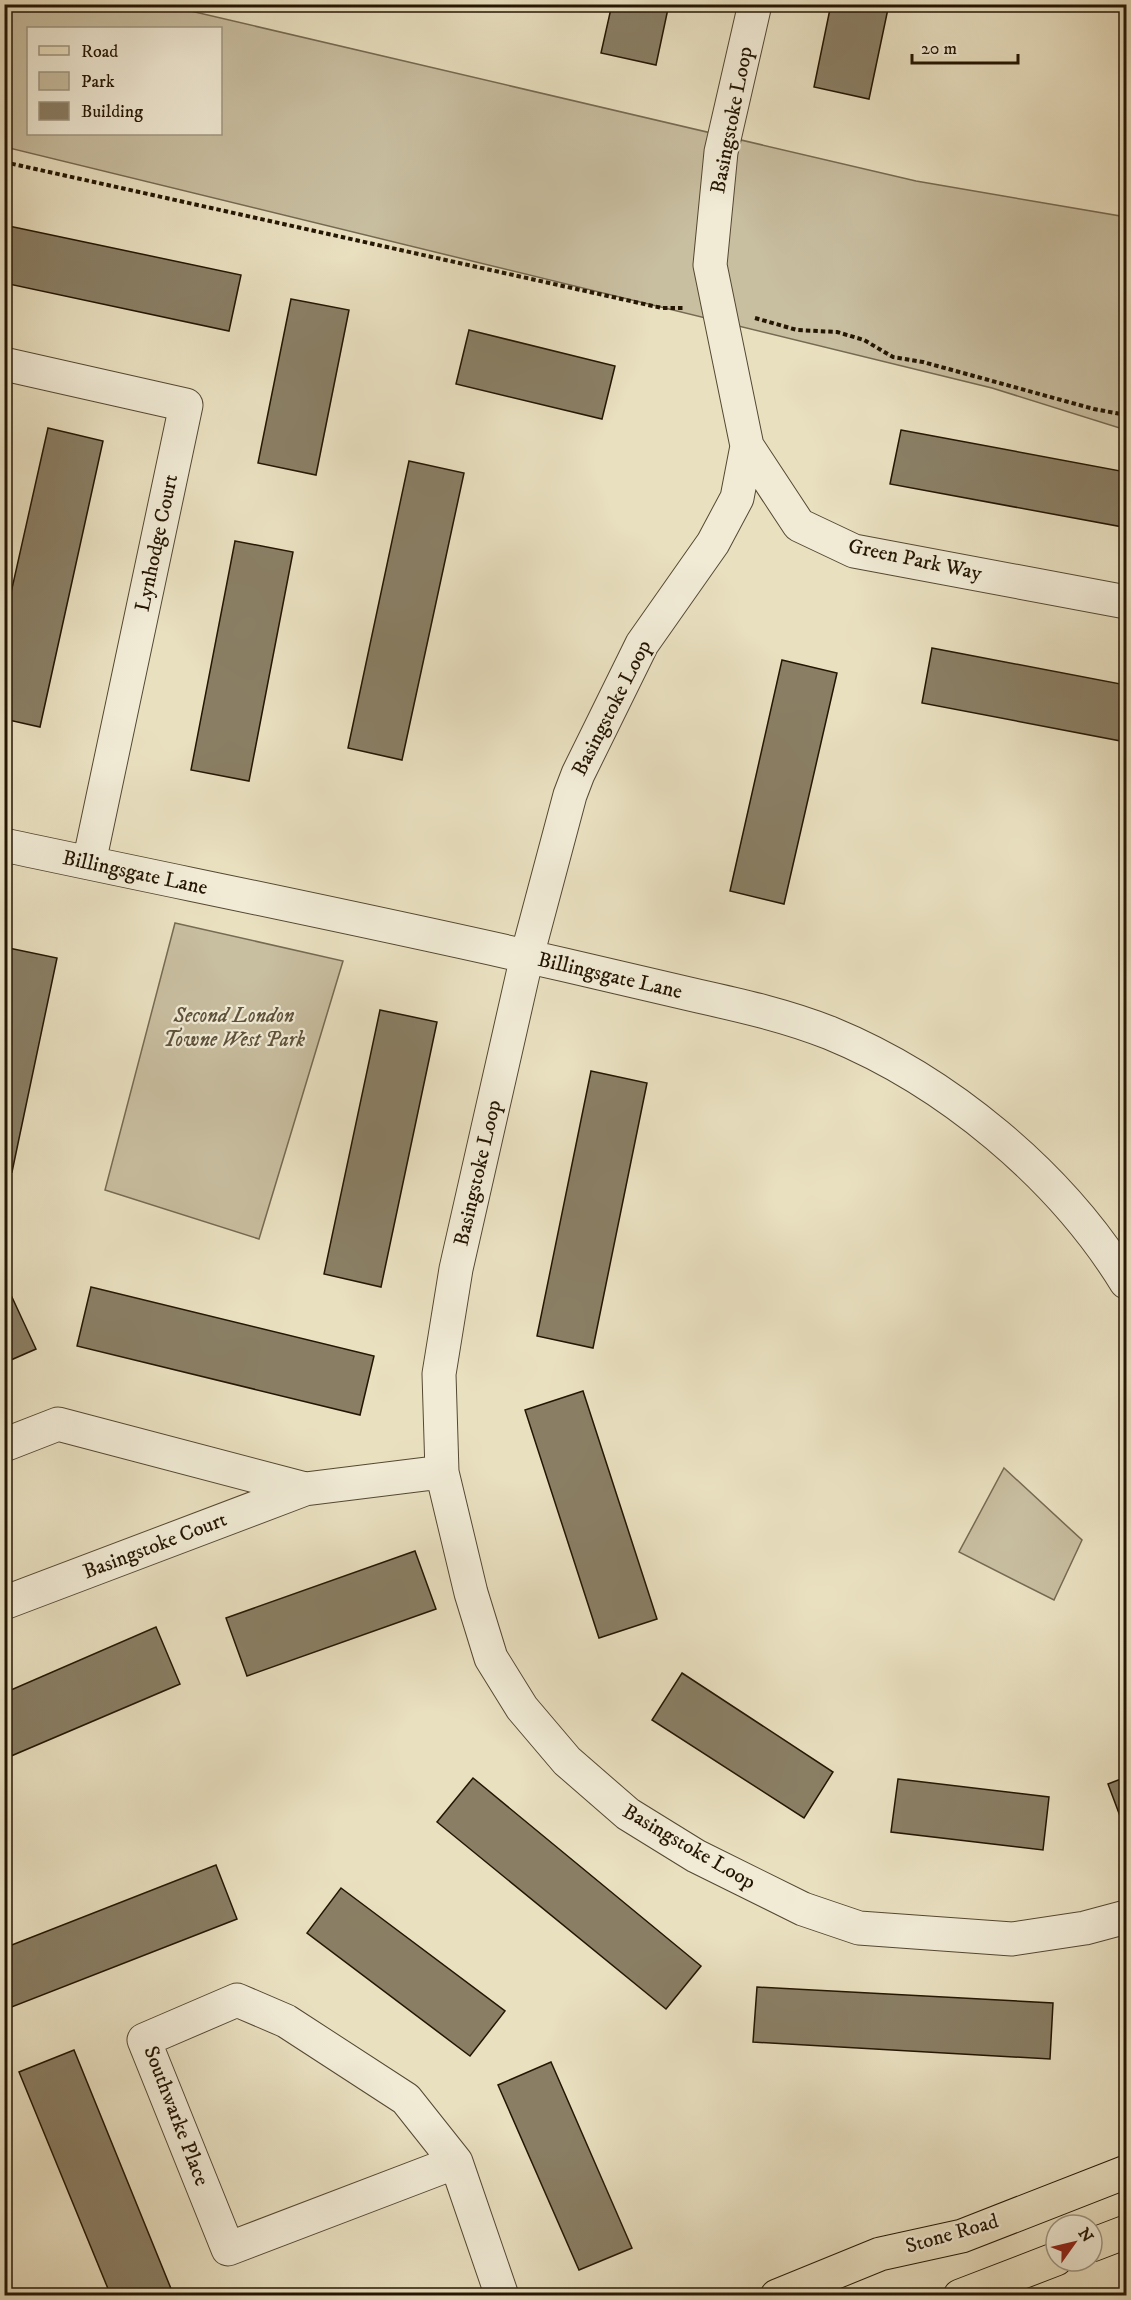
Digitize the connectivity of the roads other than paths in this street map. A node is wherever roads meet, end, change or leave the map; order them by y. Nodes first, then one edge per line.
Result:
1 (755, 4) edge
2 (4, 364) edge
3 (747, 446) junction
4 (1126, 602) edge
5 (4, 845) edge
6 (89, 863) junction
7 (526, 956) junction
8 (1126, 1282) edge
9 (4, 1445) edge
10 (442, 1472) junction
11 (305, 1489) junction
12 (4, 1603) edge
13 (1126, 1917) edge
14 (456, 2162) junction
15 (1126, 2172) edge
16 (1126, 2232) edge
17 (1104, 2240) edge
18 (1044, 2264) edge
19 (502, 2295) edge
20 (777, 2295) edge
21 (960, 2295) edge

1 - 3 street, Basingstoke Loop
2 - 6 street, Lynhodge Court
3 - 4 street, Green Park Way
3 - 7 street, Basingstoke Loop
5 - 6 street, Billingsgate Lane
6 - 7 street, Billingsgate Lane
7 - 8 street, Billingsgate Lane
7 - 10 street, Basingstoke Loop
9 - 11 street, Basingstoke Court
10 - 11 street, Basingstoke Court
10 - 13 street, Basingstoke Loop
11 - 12 street, Basingstoke Court
14 - 14 street, Southwarke Place
14 - 19 street, Southwarke Place
15 - 20 main road, Stone Road
16 - 17 main road
18 - 21 main road

